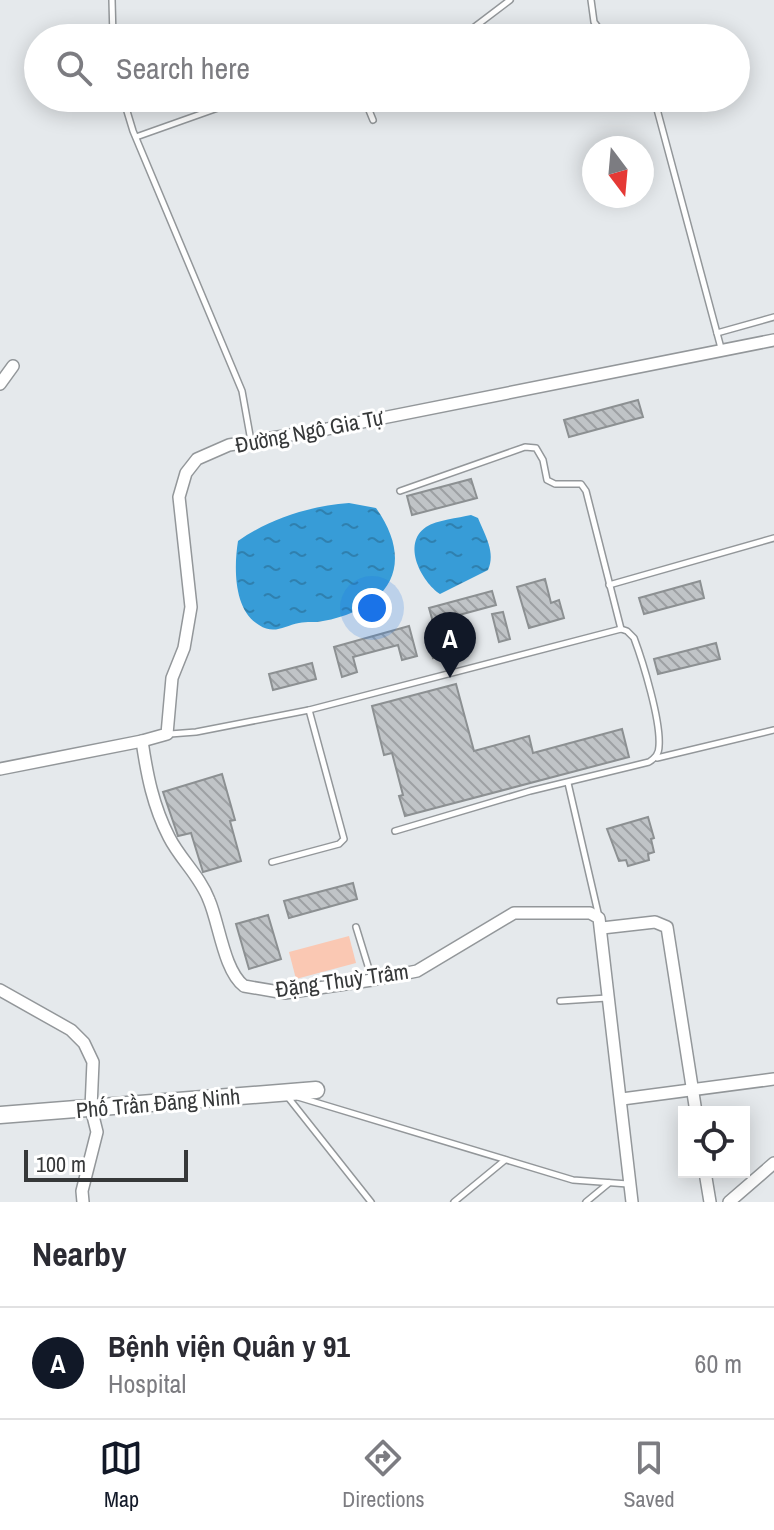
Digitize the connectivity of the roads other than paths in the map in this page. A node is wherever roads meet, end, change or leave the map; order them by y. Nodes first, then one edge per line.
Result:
1 (112, 0) edge
2 (510, 0) edge
3 (591, 0) edge
4 (113, 24) edge
5 (478, 24) edge
6 (596, 24) edge
7 (128, 112) edge
8 (207, 112) edge
9 (370, 112) edge
10 (658, 112) edge
11 (373, 120) dead end
12 (136, 137) junction
13 (774, 317) edge
14 (717, 333) junction
15 (774, 340) edge
16 (721, 350) junction
17 (13, 366) dead end
18 (0, 384) edge
19 (251, 442) junction
20 (400, 491) dead end
21 (774, 538) edge
22 (609, 585) junction
23 (621, 629) junction
24 (309, 710) junction
25 (774, 730) edge
26 (167, 734) junction
27 (142, 741) junction
28 (656, 758) junction
29 (0, 769) edge
30 (568, 783) junction
31 (395, 831) dead end
32 (272, 862) dead end
33 (600, 923) junction
34 (356, 927) dead end
35 (372, 980) junction
36 (0, 990) edge
37 (608, 997) junction
38 (560, 1001) dead end
39 (774, 1079) edge
40 (316, 1090) dead end
41 (693, 1091) junction
42 (284, 1093) junction
43 (622, 1099) junction
44 (695, 1106) edge
45 (91, 1108) junction
46 (0, 1115) edge
47 (506, 1160) junction
48 (774, 1163) edge
49 (706, 1178) edge
50 (610, 1182) junction
51 (629, 1184) junction
52 (83, 1202) edge
53 (371, 1202) edge
54 (454, 1202) edge
55 (586, 1202) edge
56 (632, 1202) edge
57 (710, 1202) edge
58 (729, 1202) edge

1 - 4 lane
2 - 5 lane
3 - 6 lane
7 - 12 lane
8 - 12 lane
9 - 11 lane
10 - 14 lane
12 - 19 lane
13 - 14 lane
14 - 16 lane
15 - 16 street, Đường Ngô Gia Tự
16 - 19 street, Đường Ngô Gia Tự
17 - 18 street
19 - 26 street, Đường Ngô Gia Tự
20 - 22 lane
21 - 22 lane
22 - 23 lane
23 - 24 lane
23 - 28 lane
24 - 26 lane
24 - 32 lane
25 - 28 lane
26 - 27 street
27 - 29 street
27 - 35 street, Đặng Thuỳ Trâm
28 - 30 lane
30 - 31 lane
30 - 33 lane
33 - 35 street, Đặng Thuỳ Trâm
33 - 37 street
33 - 41 street, Đặng Thuỳ Trâm
34 - 35 lane
36 - 45 street
37 - 38 lane
37 - 43 street
39 - 41 street
40 - 42 street, Phố Trần Đăng Ninh
41 - 43 street
41 - 44 street
42 - 45 street, Phố Trần Đăng Ninh
42 - 47 lane
42 - 53 lane
43 - 51 street
45 - 46 street, Phố Trần Đăng Ninh
45 - 52 street
47 - 50 lane
47 - 54 lane
48 - 58 street
49 - 57 street
50 - 51 lane
50 - 55 lane
51 - 56 street

